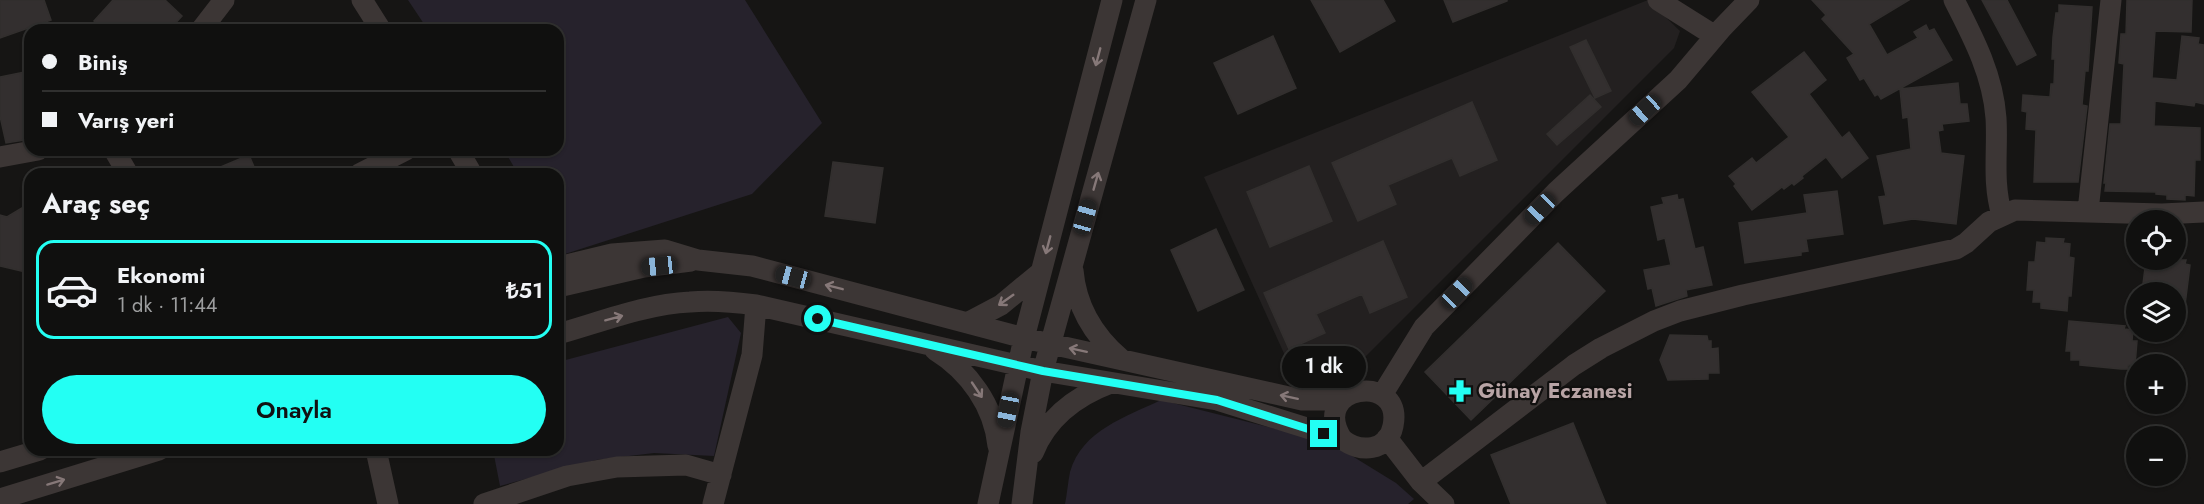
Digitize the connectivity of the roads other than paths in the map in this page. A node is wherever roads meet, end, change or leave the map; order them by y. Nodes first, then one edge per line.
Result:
1 (224, 0) edge
2 (362, 0) edge
3 (1112, 0) edge
4 (1146, 0) edge
5 (1658, 0) edge
6 (1749, 0) edge
7 (1954, 0) edge
8 (2111, 0) edge
9 (206, 24) edge
10 (377, 24) edge
11 (1715, 36) junction
12 (24, 153) edge
13 (394, 156) edge
14 (0, 157) edge
15 (371, 168) edge
16 (2203, 209) edge
17 (2088, 211) junction
18 (2002, 215) junction
19 (698, 260) junction
20 (1073, 262) junction
21 (564, 266) edge
22 (1041, 272) junction
23 (564, 285) edge
24 (756, 305) junction
25 (967, 323) junction
26 (564, 332) edge
27 (1024, 338) junction
28 (916, 341) junction
29 (1050, 344) junction
30 (1124, 361) junction
31 (1017, 365) junction
32 (1043, 371) junction
33 (1111, 383) junction
34 (1382, 395) junction
35 (1346, 396) junction
36 (1387, 438) junction
37 (1342, 439) junction
38 (999, 454) junction
39 (24, 455) edge
40 (140, 456) edge
41 (377, 456) edge
42 (0, 462) edge
43 (1026, 474) junction
44 (721, 475) junction
45 (1421, 482) junction
46 (0, 499) edge
47 (388, 504) edge
48 (484, 504) edge
49 (713, 504) edge
50 (988, 504) edge
51 (1022, 504) edge
52 (1444, 504) edge

1 - 9 street
2 - 10 street
3 -> 22 street
20 -> 4 street
5 - 11 street
6 - 11 street
7 - 18 street
8 - 17 street
11 - 34 street
12 - 14 street
13 - 15 street
16 - 17 street
17 - 18 street
18 - 45 street
19 - 21 street
19 - 23 street
25 -> 19 street
20 - 29 street
20 - 30 street
22 -> 25 street
22 - 27 street
26 -> 24 street
24 - 28 street
24 - 44 street
25 - 27 street
27 - 29 street
27 - 31 street
28 - 31 street
28 -> 38 street
30 -> 29 street
29 - 32 street
35 -> 30 street
31 - 32 street
31 - 38 street
32 - 33 street
32 - 43 street
33 - 37 street
33 - 43 street
34 - 35 street
34 - 36 street
35 - 37 street
36 - 37 street
36 - 45 street
38 - 50 street
39 - 42 street
46 -> 40 street
41 - 47 street
43 - 51 street
44 - 48 street
44 - 49 street
45 - 52 street

